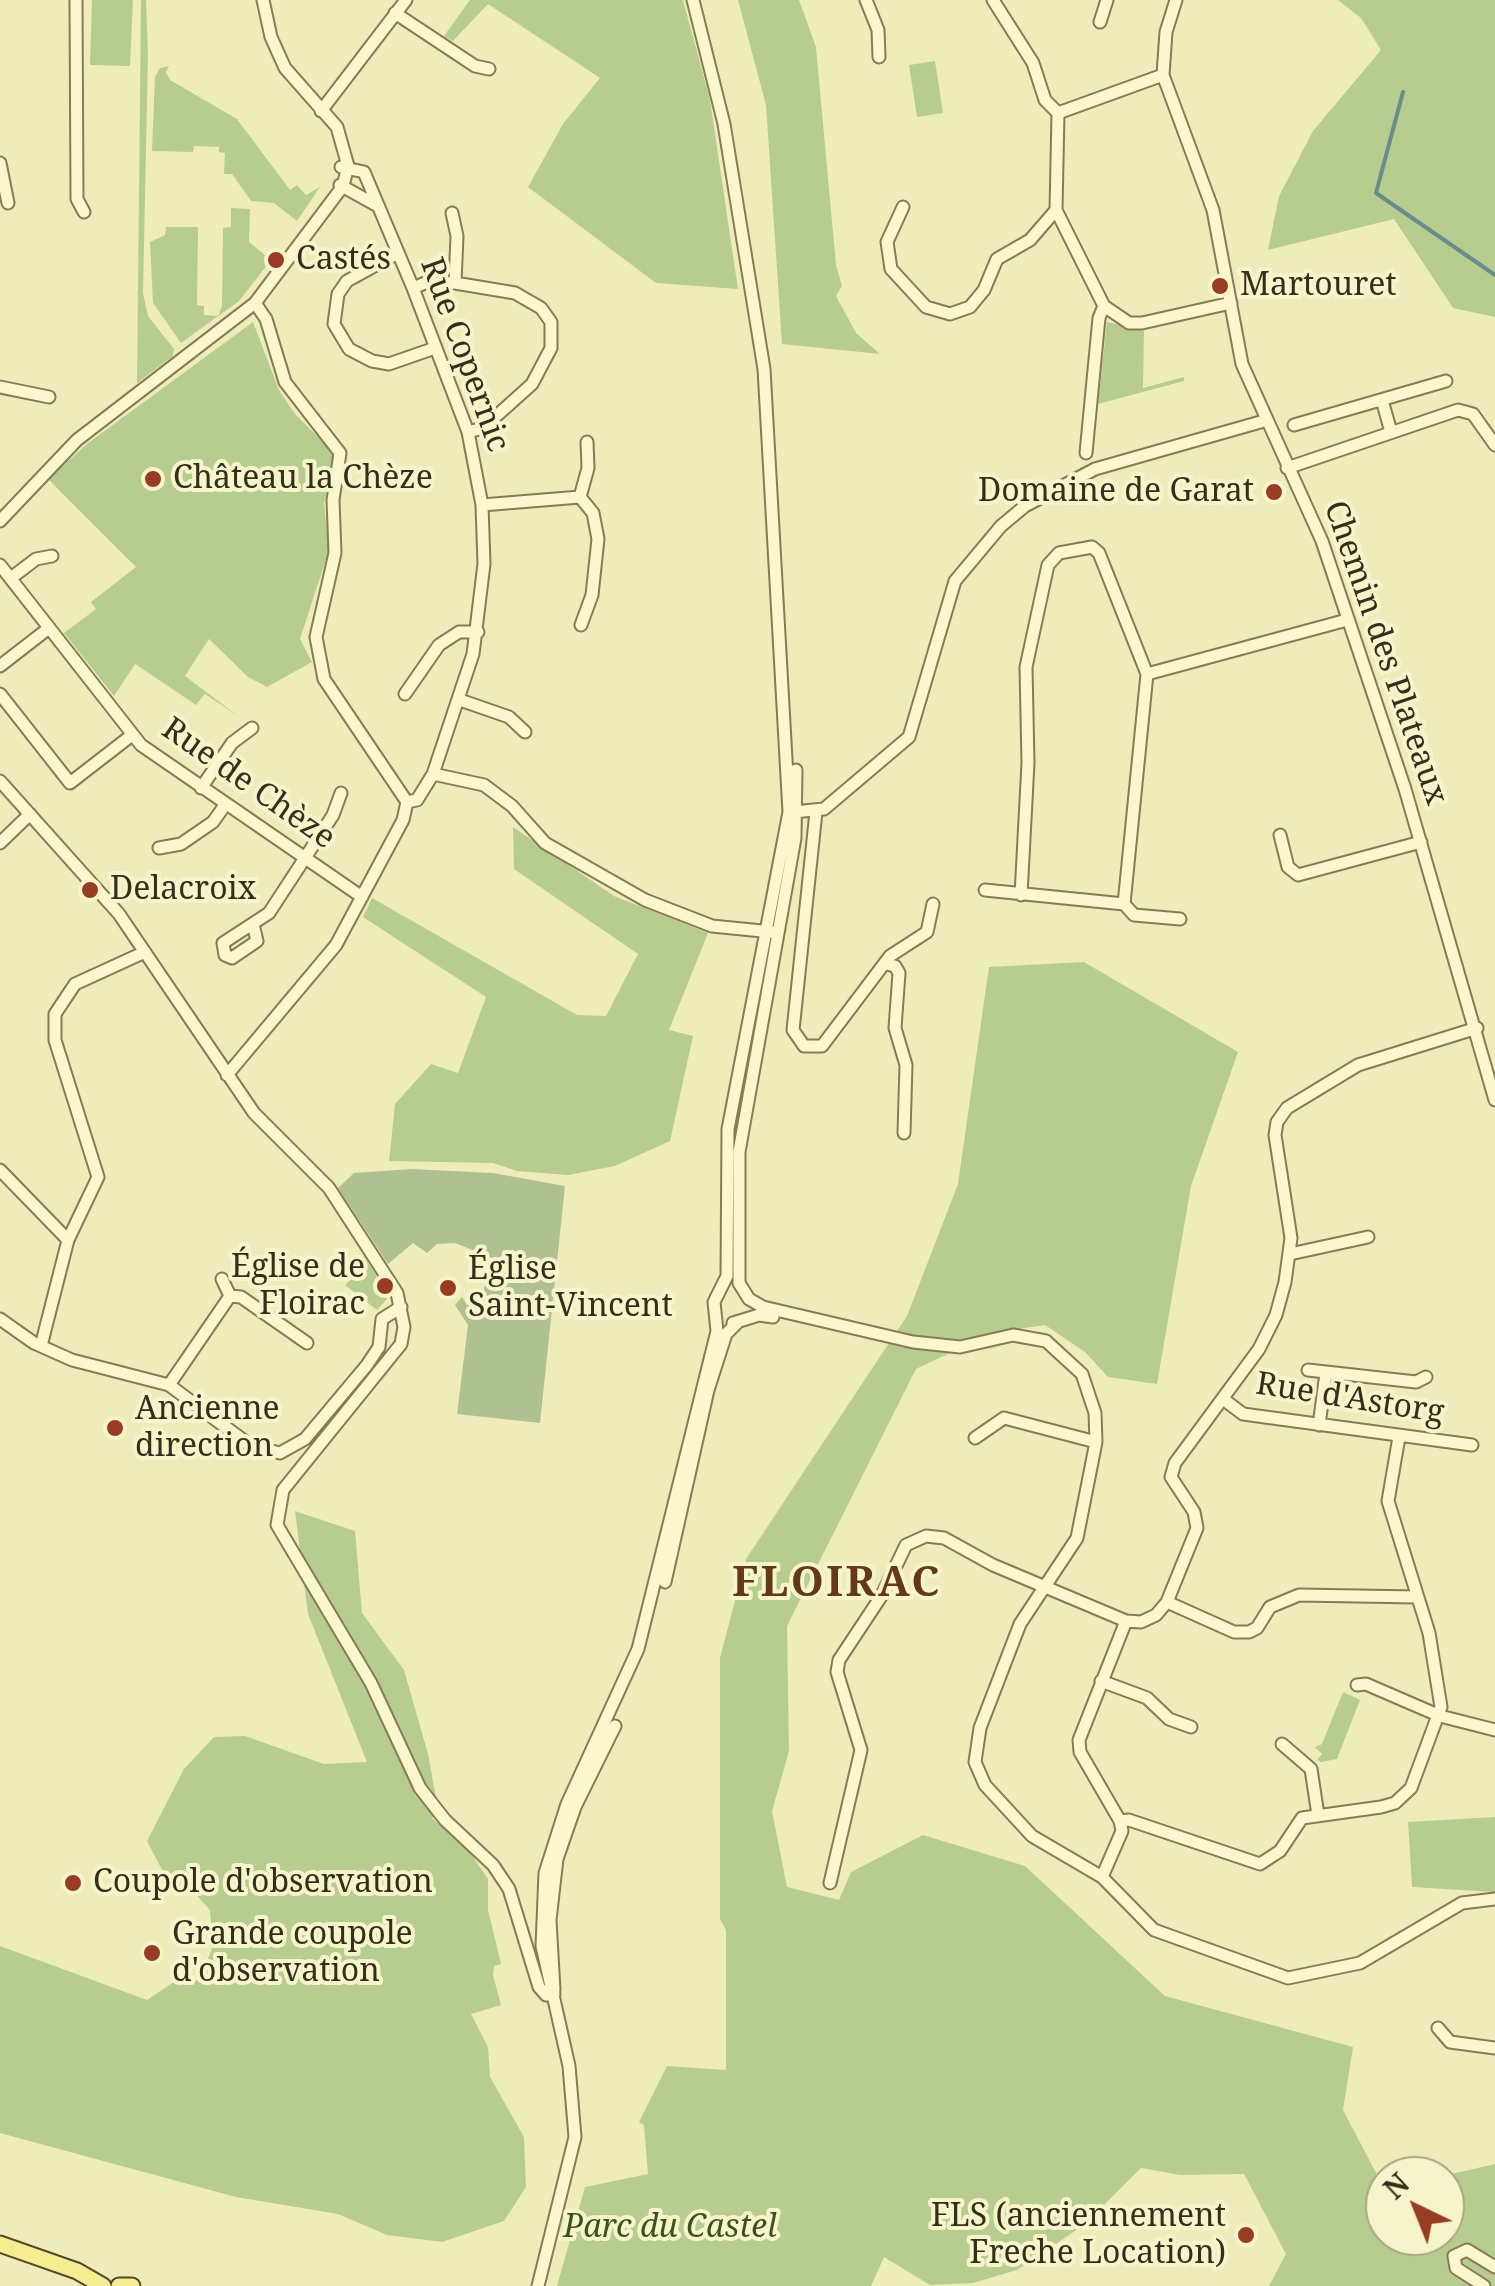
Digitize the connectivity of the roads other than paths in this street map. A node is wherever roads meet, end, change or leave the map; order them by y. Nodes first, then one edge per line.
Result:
1 (76, 0) edge
2 (263, 0) edge
3 (406, 0) edge
4 (693, 0) edge
5 (866, 0) edge
6 (993, 0) edge
7 (1108, 0) edge
8 (1176, 0) edge
9 (395, 13) junction
10 (1100, 22) dead end
11 (879, 57) dead end
12 (489, 69) dead end
13 (1163, 75) junction
14 (321, 110) junction
15 (1058, 112) junction
16 (0, 163) edge
17 (345, 166) junction
18 (340, 185) junction
19 (8, 204) dead end
20 (903, 206) dead end
21 (379, 208) junction
22 (1056, 210) junction
23 (84, 212) dead end
24 (452, 213) dead end
25 (398, 253) junction
26 (455, 282) junction
27 (414, 288) junction
28 (1231, 302) junction
29 (255, 303) junction
30 (1104, 306) junction
31 (435, 348) junction
32 (1446, 381) dead end
33 (0, 387) edge
34 (48, 397) dead end
35 (1382, 400) junction
36 (1264, 420) junction
37 (1294, 425) dead end
38 (468, 432) junction
39 (1391, 432) junction
40 (587, 442) dead end
41 (1495, 445) edge
42 (1086, 453) dead end
43 (1287, 468) junction
44 (580, 498) junction
45 (482, 506) junction
46 (0, 521) edge
47 (52, 556) dead end
48 (0, 565) edge
49 (11, 578) junction
50 (1348, 620) junction
51 (582, 624) dead end
52 (48, 628) junction
53 (478, 632) junction
54 (3, 658) edge
55 (1147, 674) junction
56 (0, 694) edge
57 (405, 694) dead end
58 (460, 700) junction
59 (252, 728) dead end
60 (525, 732) dead end
61 (132, 735) junction
62 (433, 774) junction
63 (0, 781) edge
64 (201, 788) junction
65 (341, 793) dead end
66 (407, 802) junction
67 (225, 805) junction
68 (793, 812) junction
69 (816, 812) junction
70 (30, 814) junction
71 (1280, 835) dead end
72 (1421, 842) junction
73 (0, 843) edge
74 (159, 848) dead end
75 (305, 859) junction
76 (986, 890) dead end
77 (1021, 895) junction
78 (362, 896) junction
79 (933, 904) dead end
80 (1124, 904) junction
81 (1180, 919) dead end
82 (253, 924) dead end
83 (772, 932) junction
84 (145, 952) junction
85 (886, 964) junction
86 (1477, 1028) junction
87 (227, 1075) junction
88 (1495, 1100) edge
89 (904, 1133) dead end
90 (0, 1170) edge
91 (1368, 1236) dead end
92 (68, 1240) junction
93 (1290, 1254) junction
94 (222, 1278) dead end
95 (721, 1291) junction
96 (746, 1295) junction
97 (230, 1296) junction
98 (401, 1307) junction
99 (716, 1314) junction
100 (802, 1319) junction
101 (740, 1321) junction
102 (1, 1322) edge
103 (308, 1343) dead end
104 (41, 1346) junction
105 (1308, 1370) dead end
106 (1326, 1373) junction
107 (1426, 1377) dead end
108 (169, 1385) junction
109 (1223, 1399) junction
110 (1319, 1425) junction
111 (975, 1438) dead end
112 (1399, 1438) junction
113 (1096, 1442) junction
114 (1472, 1445) dead end
115 (1046, 1585) junction
116 (1417, 1597) junction
117 (1167, 1602) junction
118 (1126, 1621) junction
119 (1102, 1682) junction
120 (1356, 1685) dead end
121 (1440, 1716) junction
122 (1190, 1727) dead end
123 (1495, 1730) edge
124 (1282, 1744) dead end
125 (1318, 1815) junction
126 (1120, 1822) junction
127 (1102, 1877) junction
128 (830, 1883) dead end
129 (1495, 1900) edge
130 (554, 1994) junction
131 (1438, 2028) dead end
132 (1495, 2048) edge
133 (0, 2244) edge
134 (1495, 2267) edge
135 (103, 2286) edge
136 (119, 2286) edge
137 (132, 2286) edge
138 (538, 2286) edge
139 (1484, 2286) edge

1 - 23 street
2 - 14 street
3 - 9 street
4 - 68 street
5 - 11 street
6 - 15 street
7 - 10 street
8 - 13 street, Chemin des Plateaux
9 - 12 street
9 - 14 street
13 - 15 street
13 - 28 street, Chemin des Plateaux
14 - 17 street
15 - 22 street
16 - 19 street
17 - 18 street
17 - 21 street, Rue Copernic
18 - 21 street
18 - 29 street
20 - 22 street
21 - 25 street, Rue Copernic
22 - 30 street
24 - 26 street
25 - 27 street, Rue Copernic
25 - 31 street
26 - 27 street
26 - 38 street
27 - 31 street, Rue Copernic
28 - 30 street
28 - 36 street, Chemin des Plateaux
29 - 46 street
29 - 66 street
30 - 42 street
31 - 38 street, Rue Copernic
32 - 35 street
33 - 34 street
35 - 37 street
35 - 39 street
36 - 43 street, Chemin des Plateaux
36 - 69 street
38 - 45 street, Rue Copernic
39 - 41 street
39 - 43 street
40 - 44 street
43 - 50 street, Chemin des Plateaux
44 - 45 street
44 - 51 street
45 - 53 street, Rue Copernic
47 - 49 street
48 - 49 street, Rue de Chèze
49 - 52 street, Rue de Chèze
50 - 55 street
50 - 72 street, Chemin des Plateaux
52 - 54 street
52 - 61 street, Rue de Chèze
53 - 57 street
53 - 58 street, Rue Copernic
55 - 77 street
55 - 80 street
56 - 61 street
58 - 60 street
58 - 62 street, Rue Copernic
59 - 64 street
61 - 64 street, Rue de Chèze
62 - 66 street, Rue Copernic
62 - 83 street
63 - 70 street
64 - 67 street, Rue de Chèze
65 - 75 street
66 - 78 street
67 - 74 street
67 - 75 street, Rue de Chèze
68 - 69 street
68 - 83 street
69 - 85 street
70 - 73 street
70 - 84 street
71 - 72 street
72 - 86 street, Chemin des Plateaux
75 - 78 street, Rue de Chèze
75 - 82 street
76 - 77 street
77 - 80 street
78 - 87 street
79 - 85 street
80 - 81 street
83 - 95 street
83 - 96 street
84 - 87 street
84 - 92 street
85 - 89 street
86 - 88 street, Chemin des Plateaux
86 - 93 street
87 - 98 street
90 - 92 street
91 - 93 street
92 - 104 street
93 - 109 street
94 - 97 street
95 - 96 street
95 - 99 street
96 - 100 street
96 - 101 street
97 - 103 street
97 - 108 street
98 - 108 street
98 - 130 street
99 - 101 street
99 - 130 street
100 - 101 street
100 - 113 street
101 - 130 street
102 - 104 street
104 - 108 street
105 - 106 street
106 - 107 street
106 - 110 street
109 - 110 street, Rue d'Astorg
109 - 117 street
110 - 112 street, Rue d'Astorg
111 - 113 street
112 - 114 street, Rue d'Astorg
112 - 116 street
113 - 115 street
115 - 118 street
115 - 127 street
115 - 128 street
116 - 117 street
116 - 121 street
117 - 118 street
118 - 119 street
119 - 122 street
119 - 126 street
120 - 121 street
121 - 123 street
121 - 125 street
124 - 125 street
125 - 126 street
126 - 127 street
127 - 129 street
130 - 138 street
131 - 132 street
133 - 135 main road
134 - 139 street
136 - 137 main road

